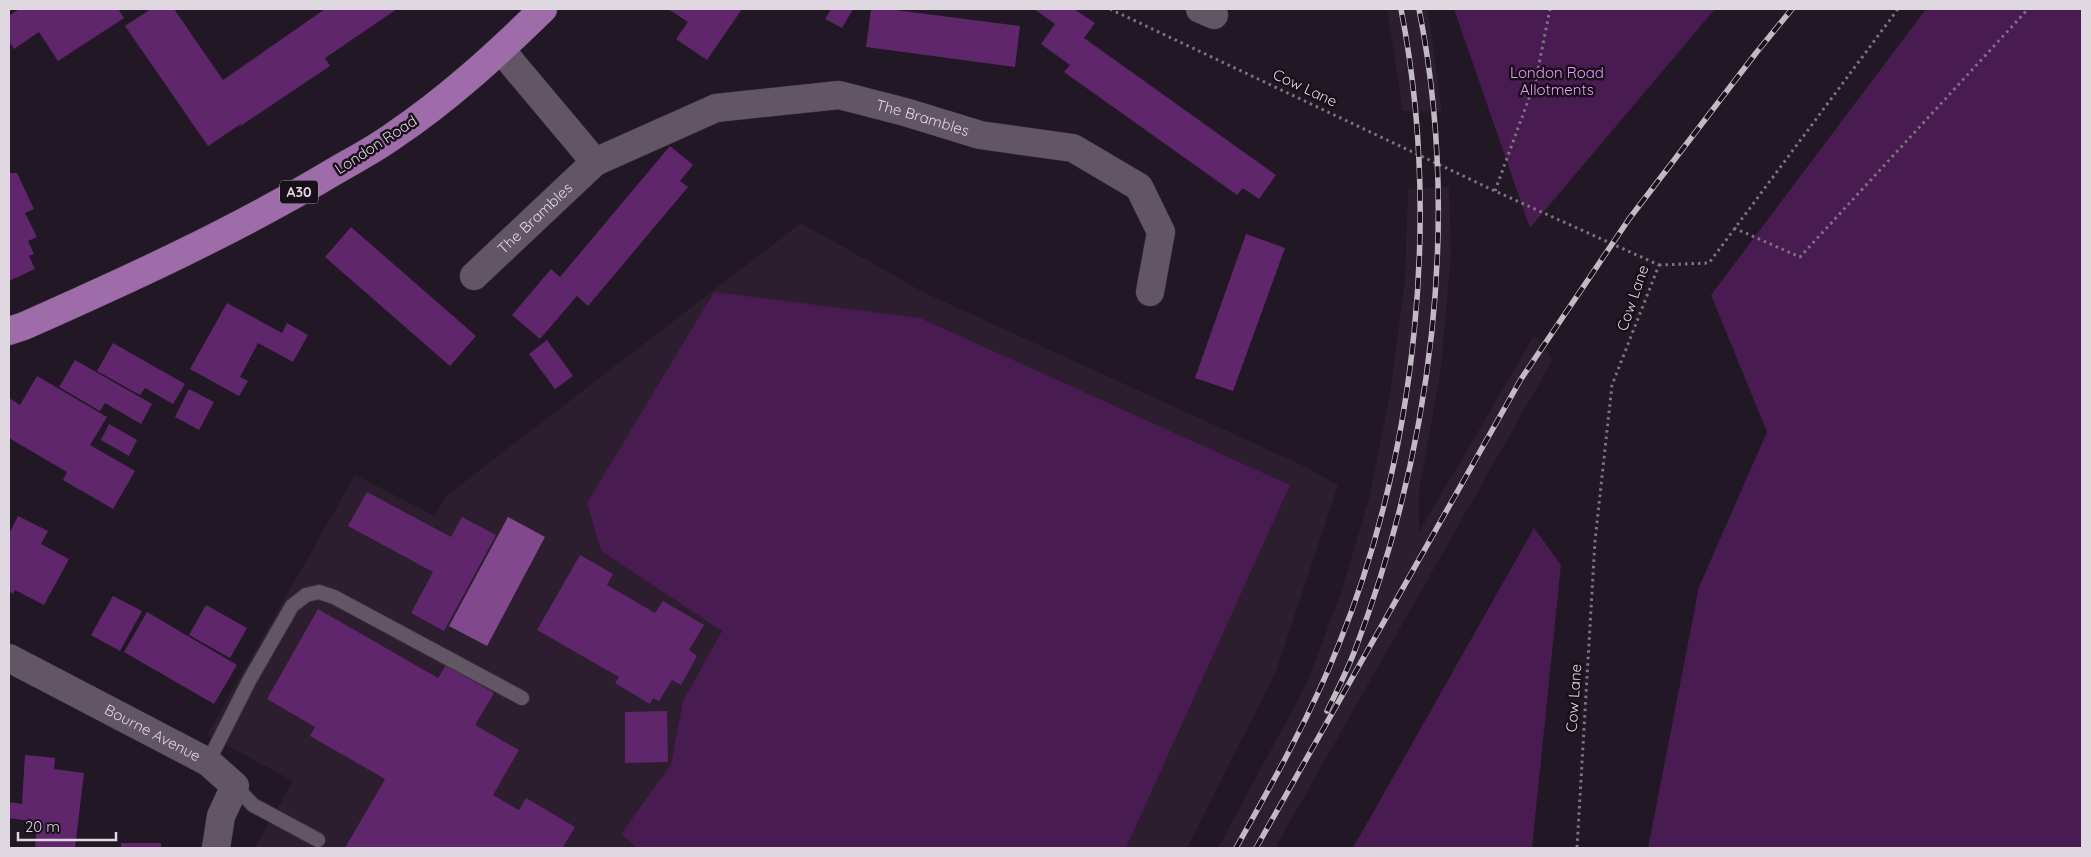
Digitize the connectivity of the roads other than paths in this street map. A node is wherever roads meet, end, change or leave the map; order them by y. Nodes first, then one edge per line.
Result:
1 (543, 9) edge
2 (501, 50) junction
3 (596, 162) junction
4 (474, 276) dead end
5 (1150, 292) dead end
6 (14, 332) edge
7 (9, 658) edge
8 (522, 698) dead end
9 (208, 762) junction
10 (235, 786) junction
11 (318, 840) dead end
12 (216, 848) edge

1 - 2 highway, London Road / A30
2 - 3 street
2 - 6 highway, London Road / A30
3 - 4 street, The Brambles
3 - 5 street, The Brambles
7 - 9 street, Bourne Avenue
8 - 9 lane
9 - 10 street, Bourne Avenue
10 - 11 lane
10 - 12 street

